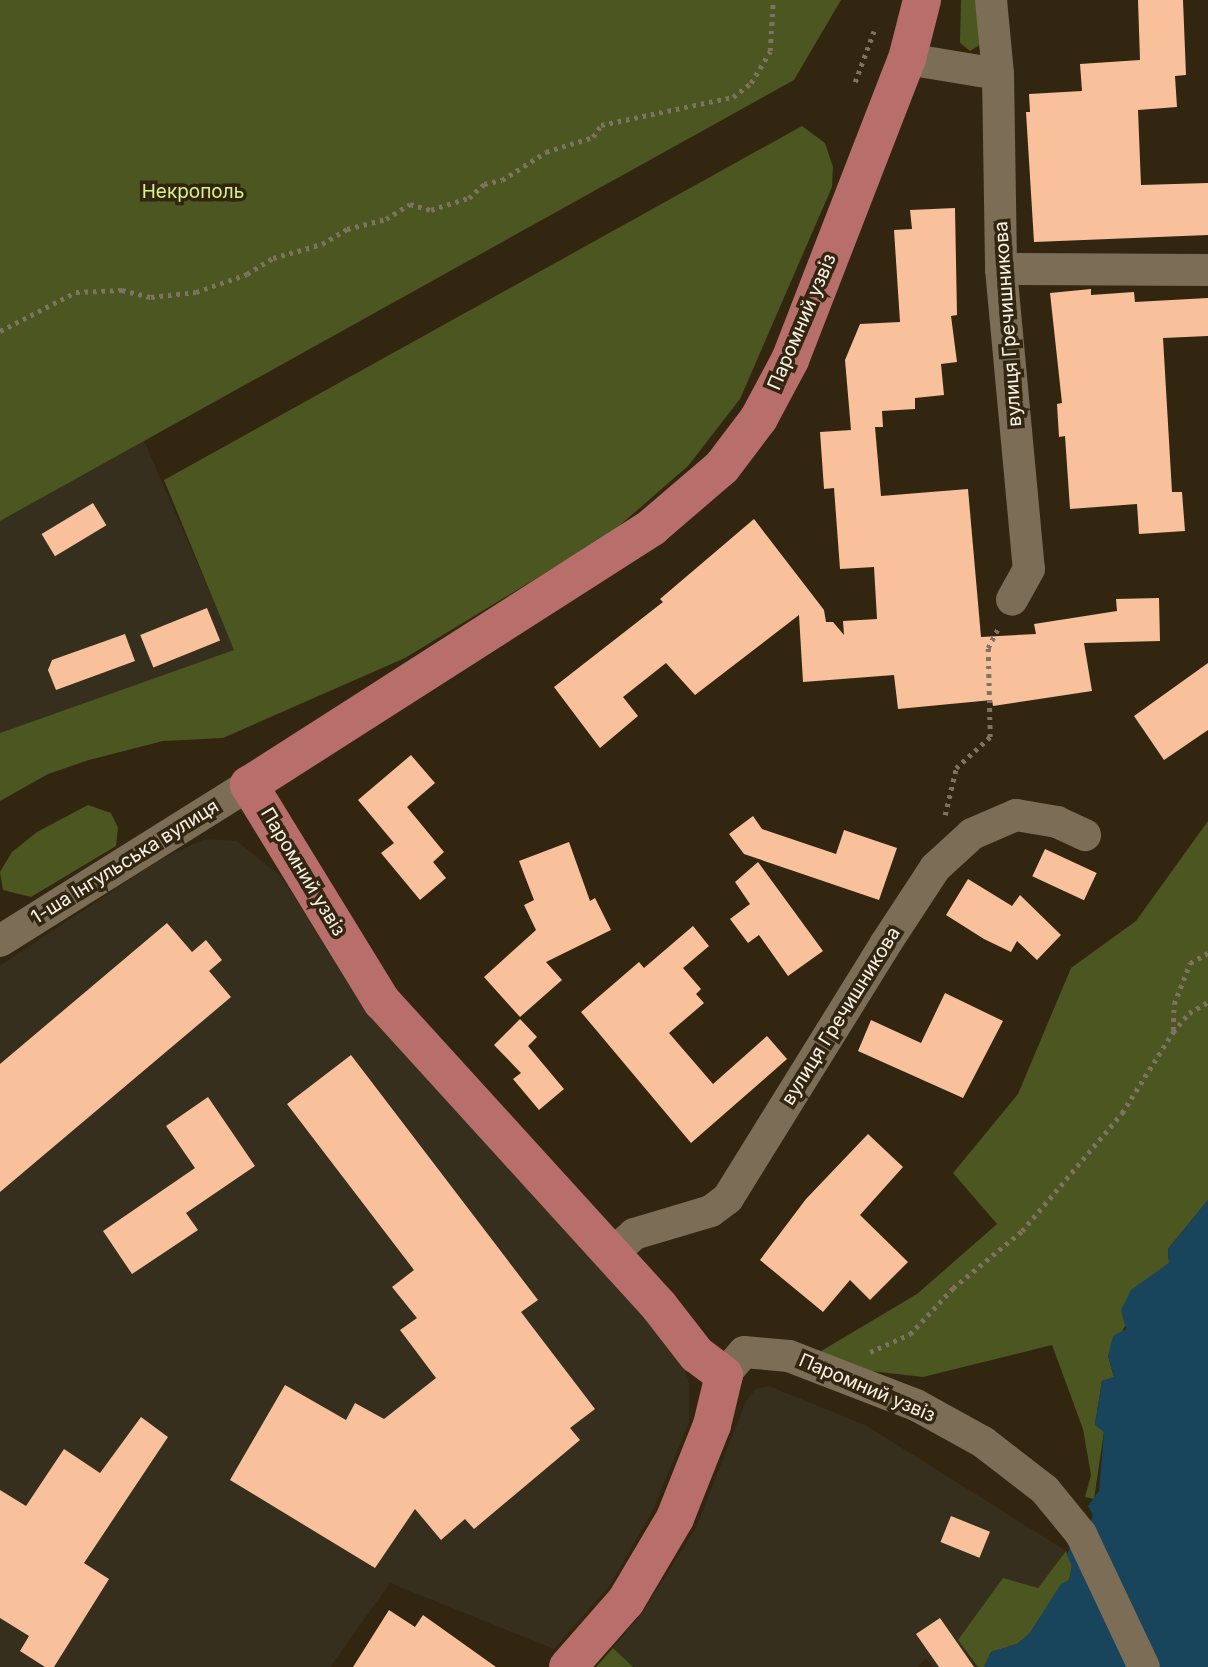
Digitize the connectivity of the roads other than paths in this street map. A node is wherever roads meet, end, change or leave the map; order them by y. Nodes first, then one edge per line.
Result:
1 (922, 0) edge
2 (991, 0) edge
3 (907, 59) junction
4 (999, 74) junction
5 (1000, 269) junction
6 (1208, 270) edge
7 (1012, 600) road end
8 (249, 785) junction
9 (1085, 835) dead end
10 (0, 941) edge
11 (612, 1255) junction
12 (724, 1376) junction
13 (568, 1667) edge
14 (1144, 1667) edge

1 - 3 main road
2 - 4 street, вулиця Гречишникова
3 - 4 street
3 - 8 main road, Паромний узвіз
4 - 5 street, вулиця Гречишникова
5 - 6 street
5 - 7 street, вулиця Гречишникова
8 - 10 street, 1-ша Інгульська вулиця
8 - 11 main road, Паромний узвіз
9 - 11 street, вулиця Гречишникова
11 - 12 main road, Паромний узвіз
12 - 13 main road
12 - 14 street, Паромний узвіз

